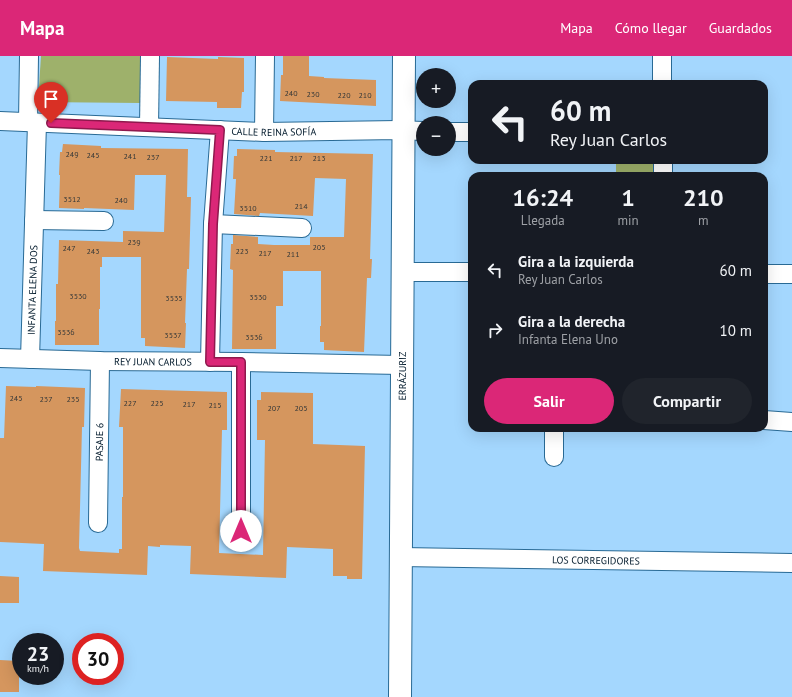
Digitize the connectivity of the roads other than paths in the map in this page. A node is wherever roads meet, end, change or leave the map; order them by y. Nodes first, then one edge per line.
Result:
1 (29, 56) edge
2 (150, 56) edge
3 (265, 56) edge
4 (404, 56) edge
5 (662, 56) edge
6 (662, 80) edge
7 (0, 122) edge
8 (32, 122) junction
9 (149, 127) junction
10 (220, 130) junction
11 (413, 130) edge
12 (264, 132) junction
13 (456, 132) edge
14 (468, 132) edge
15 (34, 220) junction
16 (104, 221) dead end
17 (213, 224) junction
18 (302, 228) dead end
19 (402, 272) junction
20 (468, 272) edge
21 (768, 274) edge
22 (792, 274) edge
23 (0, 358) edge
24 (30, 360) junction
25 (100, 361) junction
26 (210, 362) junction
27 (241, 362) junction
28 (401, 365) junction
29 (768, 420) edge
30 (792, 422) edge
31 (554, 432) edge
32 (554, 457) dead end
33 (98, 524) dead end
34 (241, 531) dead end
35 (401, 557) junction
36 (792, 563) edge
37 (400, 697) edge

1 - 8 street, INFANTA ELENA DOS
2 - 9 street
3 - 12 street
4 - 11 street, ERRÁZURIZ
5 - 6 street
7 - 8 street, CALLE REINA SOFÍA
8 - 9 street, CALLE REINA SOFÍA
8 - 15 street, INFANTA ELENA DOS
9 - 10 street, CALLE REINA SOFÍA
10 - 12 street, CALLE REINA SOFÍA
10 - 17 street
11 - 12 street, CALLE REINA SOFÍA
11 - 19 street, ERRÁZURIZ
13 - 14 street
15 - 16 street
15 - 24 street, INFANTA ELENA DOS
17 - 18 street
17 - 26 street
19 - 20 street
19 - 28 street, ERRÁZURIZ
21 - 22 street
23 - 24 street, REY JUAN CARLOS
24 - 25 street, REY JUAN CARLOS
25 - 26 street, REY JUAN CARLOS
25 - 33 street, PASAJE 6
26 - 27 street, REY JUAN CARLOS
27 - 28 street, REY JUAN CARLOS
27 - 34 street
28 - 35 street, ERRÁZURIZ
29 - 30 street
31 - 32 street
35 - 36 street, LOS CORREGIDORES
35 - 37 street, ERRÁZURIZ

